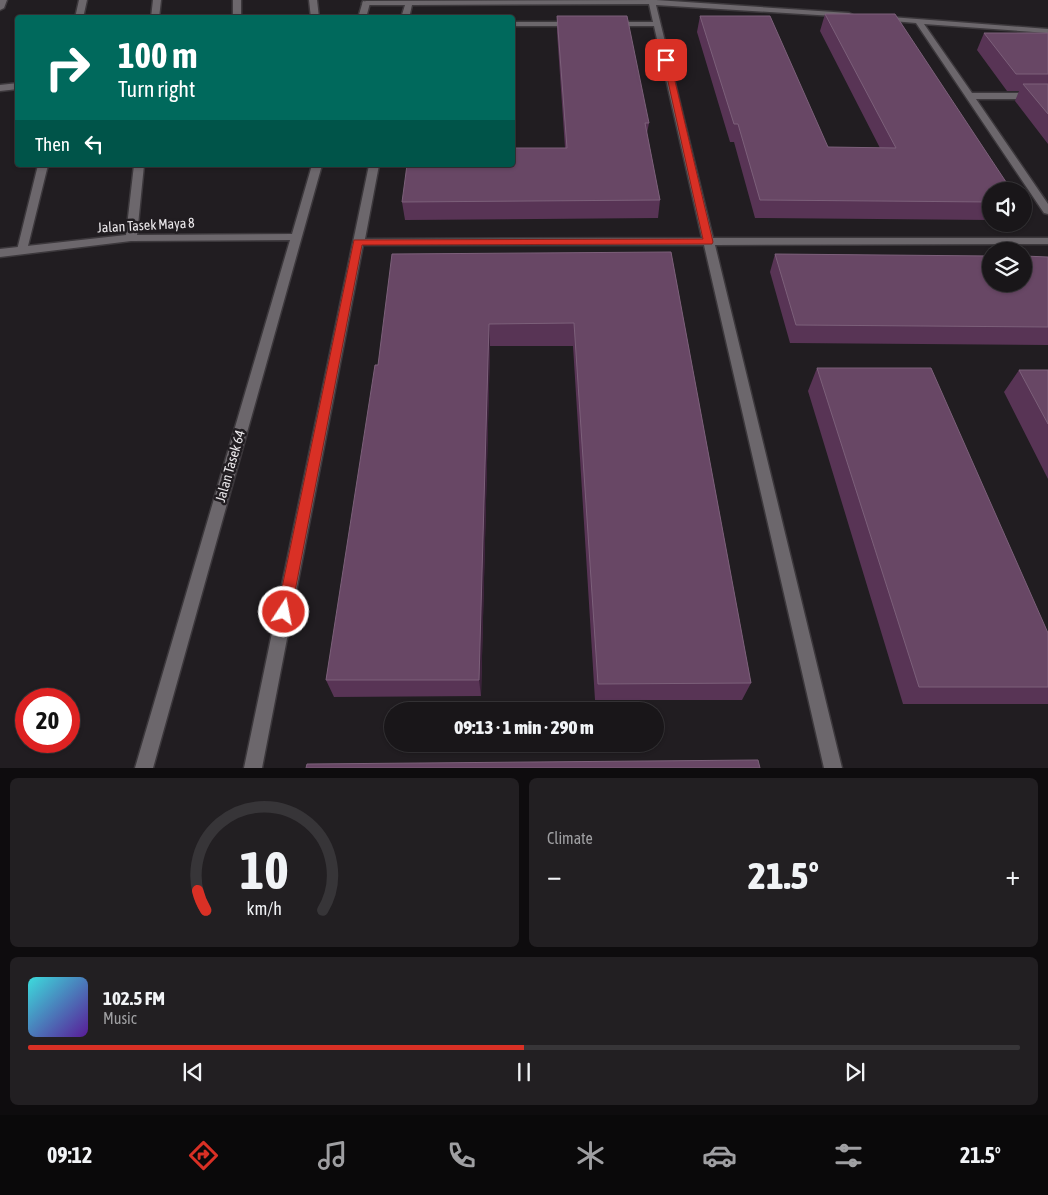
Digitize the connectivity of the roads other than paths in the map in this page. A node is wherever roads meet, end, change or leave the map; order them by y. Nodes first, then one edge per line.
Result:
1 (3, 0) edge
2 (83, 0) edge
3 (157, 0) edge
4 (237, 0) edge
5 (313, 0) edge
6 (652, 2) junction
7 (409, 3) junction
8 (0, 8) edge
9 (80, 15) edge
10 (156, 15) edge
11 (237, 15) edge
12 (315, 15) edge
13 (363, 15) edge
14 (406, 15) edge
15 (858, 16) edge
16 (868, 17) edge
17 (918, 20) junction
18 (515, 24) edge
19 (580, 24) edge
20 (599, 24) edge
21 (657, 24) junction
22 (1048, 31) edge
23 (15, 86) edge
24 (0, 88) edge
25 (969, 96) junction
26 (1048, 96) edge
27 (43, 167) edge
28 (139, 167) edge
29 (316, 167) edge
30 (374, 167) edge
31 (1048, 211) edge
32 (294, 237) junction
33 (131, 238) junction
34 (1048, 241) edge
35 (358, 242) junction
36 (709, 242) junction
37 (22, 250) junction
38 (0, 252) edge
39 (144, 768) edge
40 (253, 768) edge
41 (834, 768) edge

1 - 8 street
2 - 9 street
3 - 10 street
4 - 11 street
5 - 12 street
6 - 7 street
6 - 15 street
6 - 21 street
7 - 13 street
7 - 14 street
16 - 17 street
17 - 22 street
17 - 25 street
18 - 19 street
20 - 21 street
21 - 36 street
23 - 24 street
25 - 26 street
25 - 31 street
27 - 37 street
28 - 33 street
29 - 32 street, Jalan Tasek 64
30 - 35 street
32 - 33 street, Jalan Tasek Maya 8
32 - 39 street, Jalan Tasek 64
33 - 37 street, Jalan Tasek Maya 8
34 - 36 street
35 - 36 street
35 - 40 street
36 - 41 street
37 - 38 street, Jalan Tasek Maya 8

